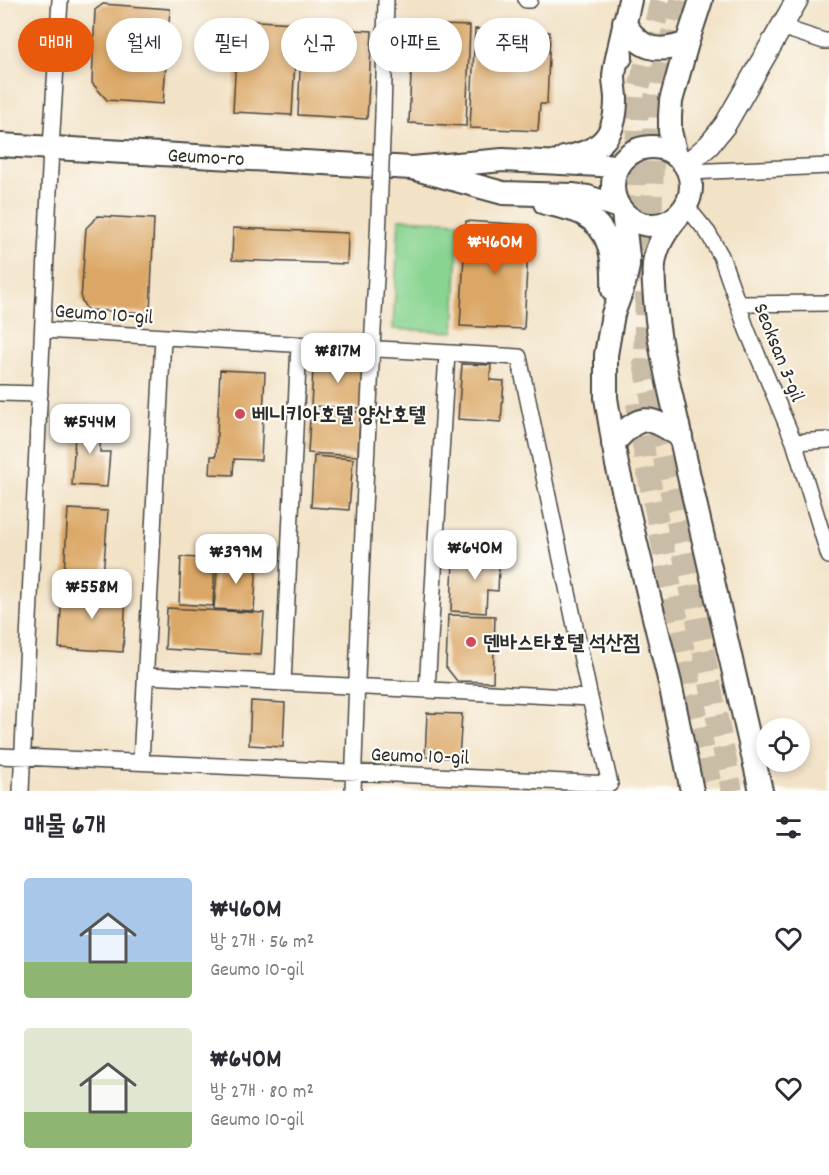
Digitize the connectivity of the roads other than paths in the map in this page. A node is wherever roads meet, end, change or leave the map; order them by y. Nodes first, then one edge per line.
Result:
1 (60, 0) edge
2 (386, 0) edge
3 (630, 0) edge
4 (701, 0) edge
5 (798, 0) edge
6 (781, 27) junction
7 (622, 33) junction
8 (829, 41) edge
9 (687, 44) junction
10 (0, 145) edge
11 (51, 148) junction
12 (540, 162) junction
13 (683, 164) junction
14 (619, 165) junction
15 (829, 166) edge
16 (412, 168) junction
17 (503, 193) junction
18 (621, 210) junction
19 (683, 210) junction
20 (829, 303) edge
21 (738, 304) junction
22 (613, 314) junction
23 (43, 330) junction
24 (163, 338) junction
25 (299, 345) junction
26 (372, 349) junction
27 (447, 353) junction
28 (0, 393) edge
29 (40, 394) junction
30 (681, 437) junction
31 (829, 441) edge
32 (794, 442) junction
33 (614, 444) junction
34 (829, 556) edge
35 (146, 676) junction
36 (283, 683) junction
37 (356, 687) junction
38 (428, 690) junction
39 (590, 698) junction
40 (0, 756) edge
41 (22, 757) junction
42 (141, 762) junction
43 (354, 773) junction
44 (21, 791) edge
45 (353, 791) edge
46 (692, 791) edge
47 (761, 791) edge

1 - 11 street
2 - 26 street, bridge
3 - 7 main road
4 - 9 main road
5 - 6 main road
6 - 8 street
6 - 13 main road
7 - 9 main road
7 - 12 main road
7 - 14 main road
9 - 13 main road
10 - 11 main road, Geumo-ro
11 - 16 main road, Geumo-ro
11 - 23 street
12 - 14 main road, Geumo-ro
12 - 16 main road, Geumo-ro
13 - 14 main road
13 - 15 street
13 - 19 main road
14 - 18 main road
16 - 17 main road, Geumo-ro
17 - 18 main road, Geumo-ro
17 - 22 main road
18 - 19 main road
18 - 22 main road
19 - 21 street, Seoksan 3-gil
19 - 30 main road
20 - 21 street
21 - 32 street, Seoksan 3-gil
22 - 33 main road
23 - 24 street, Geumo 10-gil
23 - 29 street
24 - 25 street, Geumo 10-gil
24 - 35 street, Geumo 10-gil
25 - 26 street, Geumo 10-gil
25 - 36 street
26 - 27 street, Geumo 10-gil
26 - 37 street
27 - 38 street
27 - 39 street, Geumo 10-gil
28 - 29 street
29 - 41 street
30 - 33 main road
30 - 47 main road
31 - 32 street
32 - 34 street, Seoksan 3-gil
33 - 46 main road
35 - 36 street
35 - 42 street, Geumo 10-gil
36 - 37 street
37 - 38 street
37 - 43 street
38 - 39 street
39 - 43 street, Geumo 10-gil
40 - 41 street, Geumo 10-gil
41 - 42 street, Geumo 10-gil
41 - 44 street
42 - 43 street, Geumo 10-gil
43 - 45 street

